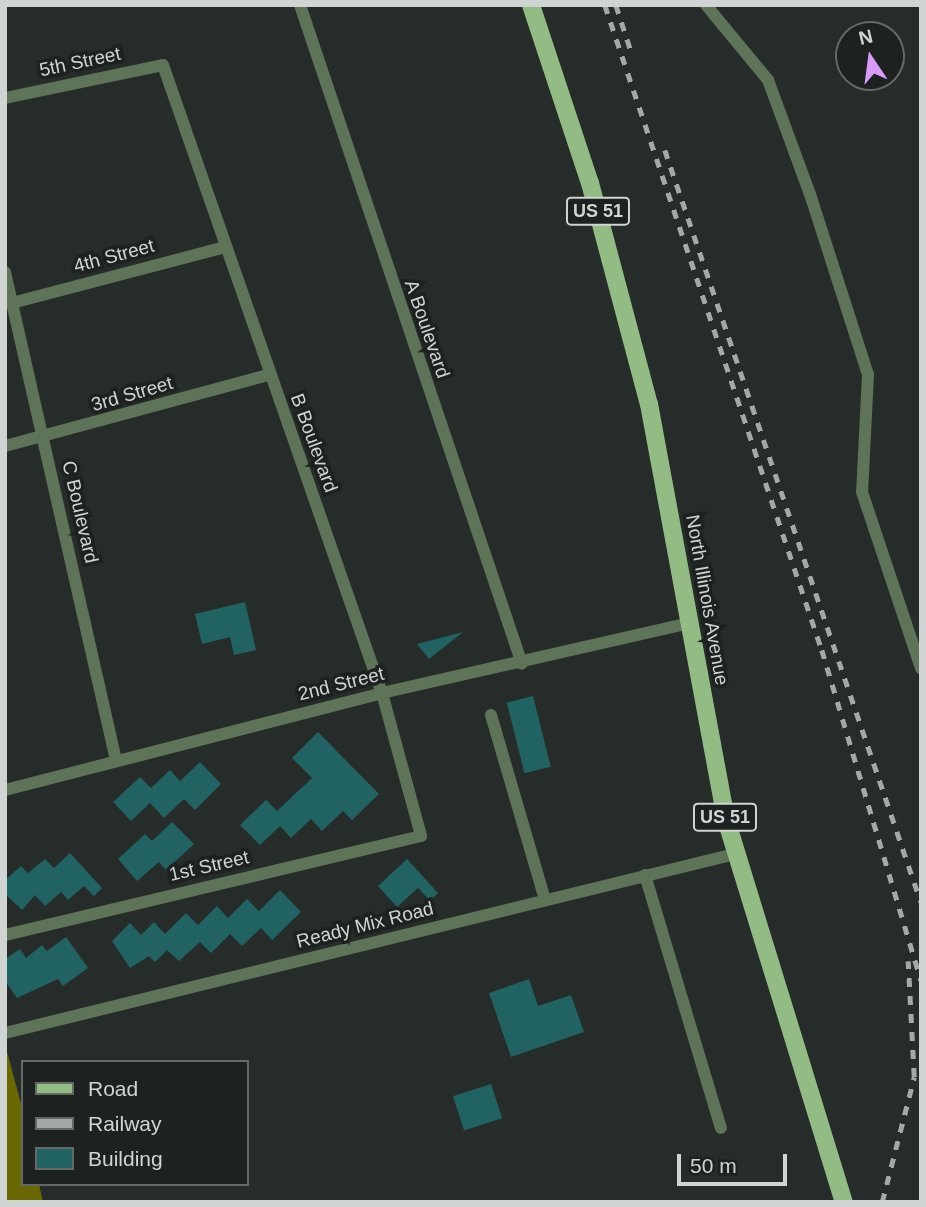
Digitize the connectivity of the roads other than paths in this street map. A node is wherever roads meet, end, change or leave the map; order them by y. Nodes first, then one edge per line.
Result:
1 (300, 5) edge
2 (531, 5) edge
3 (706, 5) edge
4 (163, 65) joint
5 (5, 98) edge
6 (226, 247) junction
7 (5, 272) edge
8 (12, 303) junction
9 (269, 375) junction
10 (44, 439) junction
11 (5, 446) edge
12 (689, 623) junction
13 (522, 664) junction
14 (921, 668) edge
15 (382, 693) junction
16 (491, 715) dead end
17 (116, 760) junction
18 (5, 790) edge
19 (421, 836) joint
20 (735, 854) junction
21 (645, 875) junction
22 (545, 900) junction
23 (5, 935) edge
24 (5, 1033) edge
25 (721, 1128) dead end
26 (844, 1202) edge

1 - 13 street, A Boulevard
2 - 12 main road, North Illinois Avenue / US 51
3 - 14 street
4 - 5 street, 5th Street
4 - 6 street, B Boulevard
6 - 8 street, 4th Street
6 - 9 street, B Boulevard
7 - 8 street, C Boulevard
8 - 10 street, C Boulevard
9 - 10 street, 3rd Street
9 - 15 street, B Boulevard
10 - 11 street, 3rd Street
10 - 17 street, C Boulevard
12 - 13 street, 2nd Street
12 - 20 main road, North Illinois Avenue / US 51
13 - 15 street, 2nd Street
15 - 17 street, 2nd Street
15 - 19 street, B Boulevard
16 - 22 street
17 - 18 street, 2nd Street
19 - 23 street, 1st Street
20 - 21 street, Ready Mix Road
20 - 26 main road, North Illinois Avenue / US 51
21 - 22 street, Ready Mix Road
21 - 25 street
22 - 24 street, Ready Mix Road

